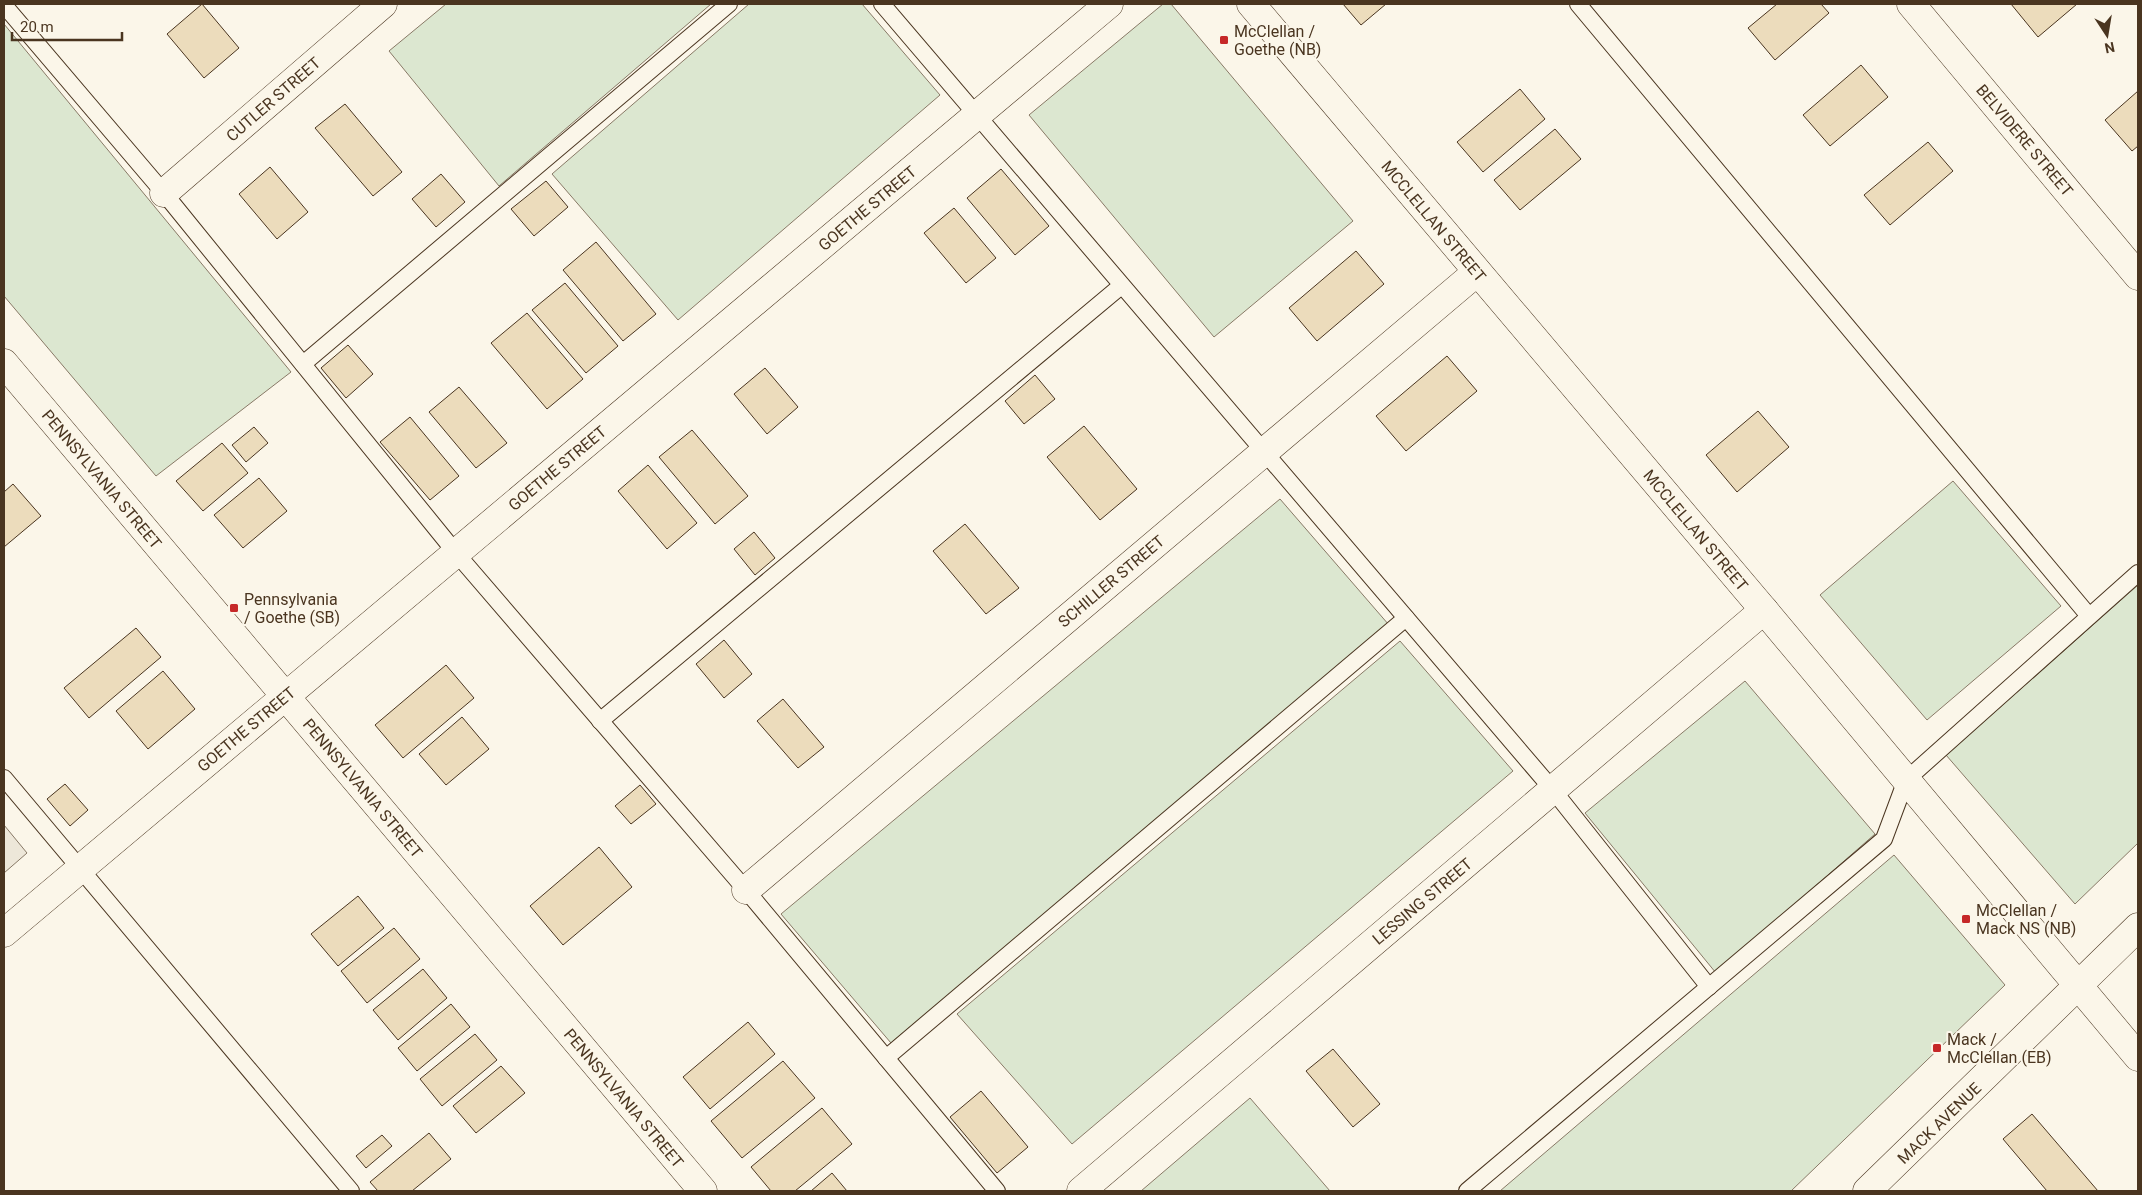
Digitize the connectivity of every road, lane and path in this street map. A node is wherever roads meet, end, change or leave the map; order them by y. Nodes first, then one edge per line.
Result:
1 (383, 4) edge
2 (729, 4) edge
3 (882, 4) edge
4 (1109, 4) edge
5 (1251, 4) edge
6 (1578, 4) edge
7 (1911, 4) edge
8 (4, 5) edge
9 (976, 115) junction
10 (164, 193) junction
11 (1477, 272) junction
12 (2138, 276) edge
13 (1121, 286) junction
14 (4, 363) edge
15 (303, 364) junction
16 (1263, 452) junction
17 (456, 553) junction
18 (2138, 573) edge
19 (1764, 610) junction
20 (2089, 616) junction
21 (1406, 618) junction
22 (285, 696) junction
23 (600, 721) junction
24 (4, 778) edge
25 (1906, 780) junction
26 (1553, 790) junction
27 (80, 869) junction
28 (746, 890) junction
29 (2138, 927) edge
30 (4, 933) edge
31 (1709, 986) junction
32 (2078, 986) junction
33 (2138, 1057) edge
34 (886, 1058) junction
35 (350, 1191) edge
36 (702, 1191) edge
37 (998, 1191) edge
38 (1080, 1191) edge
39 (1467, 1191) edge
40 (1867, 1191) edge

1 - 10 street, CUTLER STREET
2 - 15 lane
3 - 9 lane
4 - 9 street, GOETHE STREET
5 - 11 street, MCCLELLAN STREET
6 - 20 lane
7 - 12 street, BELVIDERE STREET
8 - 10 lane
9 - 13 lane
9 - 17 street, GOETHE STREET
10 - 15 lane
11 - 16 street, SCHILLER STREET
11 - 19 street, MCCLELLAN STREET
13 - 16 lane
13 - 23 lane
14 - 22 street, PENNSYLVANIA STREET
15 - 17 lane
16 - 21 lane
16 - 28 street, SCHILLER STREET
17 - 22 street, GOETHE STREET
17 - 23 lane
18 - 20 lane
19 - 25 street, MCCLELLAN STREET
19 - 26 street, LESSING STREET
20 - 25 lane
21 - 26 lane
21 - 34 lane
22 - 27 street, GOETHE STREET
22 - 36 street, PENNSYLVANIA STREET
23 - 28 lane
24 - 27 lane
25 - 31 lane
25 - 32 street, MCCLELLAN STREET
26 - 31 lane
26 - 38 street, LESSING STREET
27 - 30 street, GOETHE STREET
27 - 35 lane
28 - 34 lane
29 - 32 street, MACK AVENUE
31 - 39 lane
32 - 33 street, MCCLELLAN STREET
32 - 40 street, MACK AVENUE
34 - 37 lane

